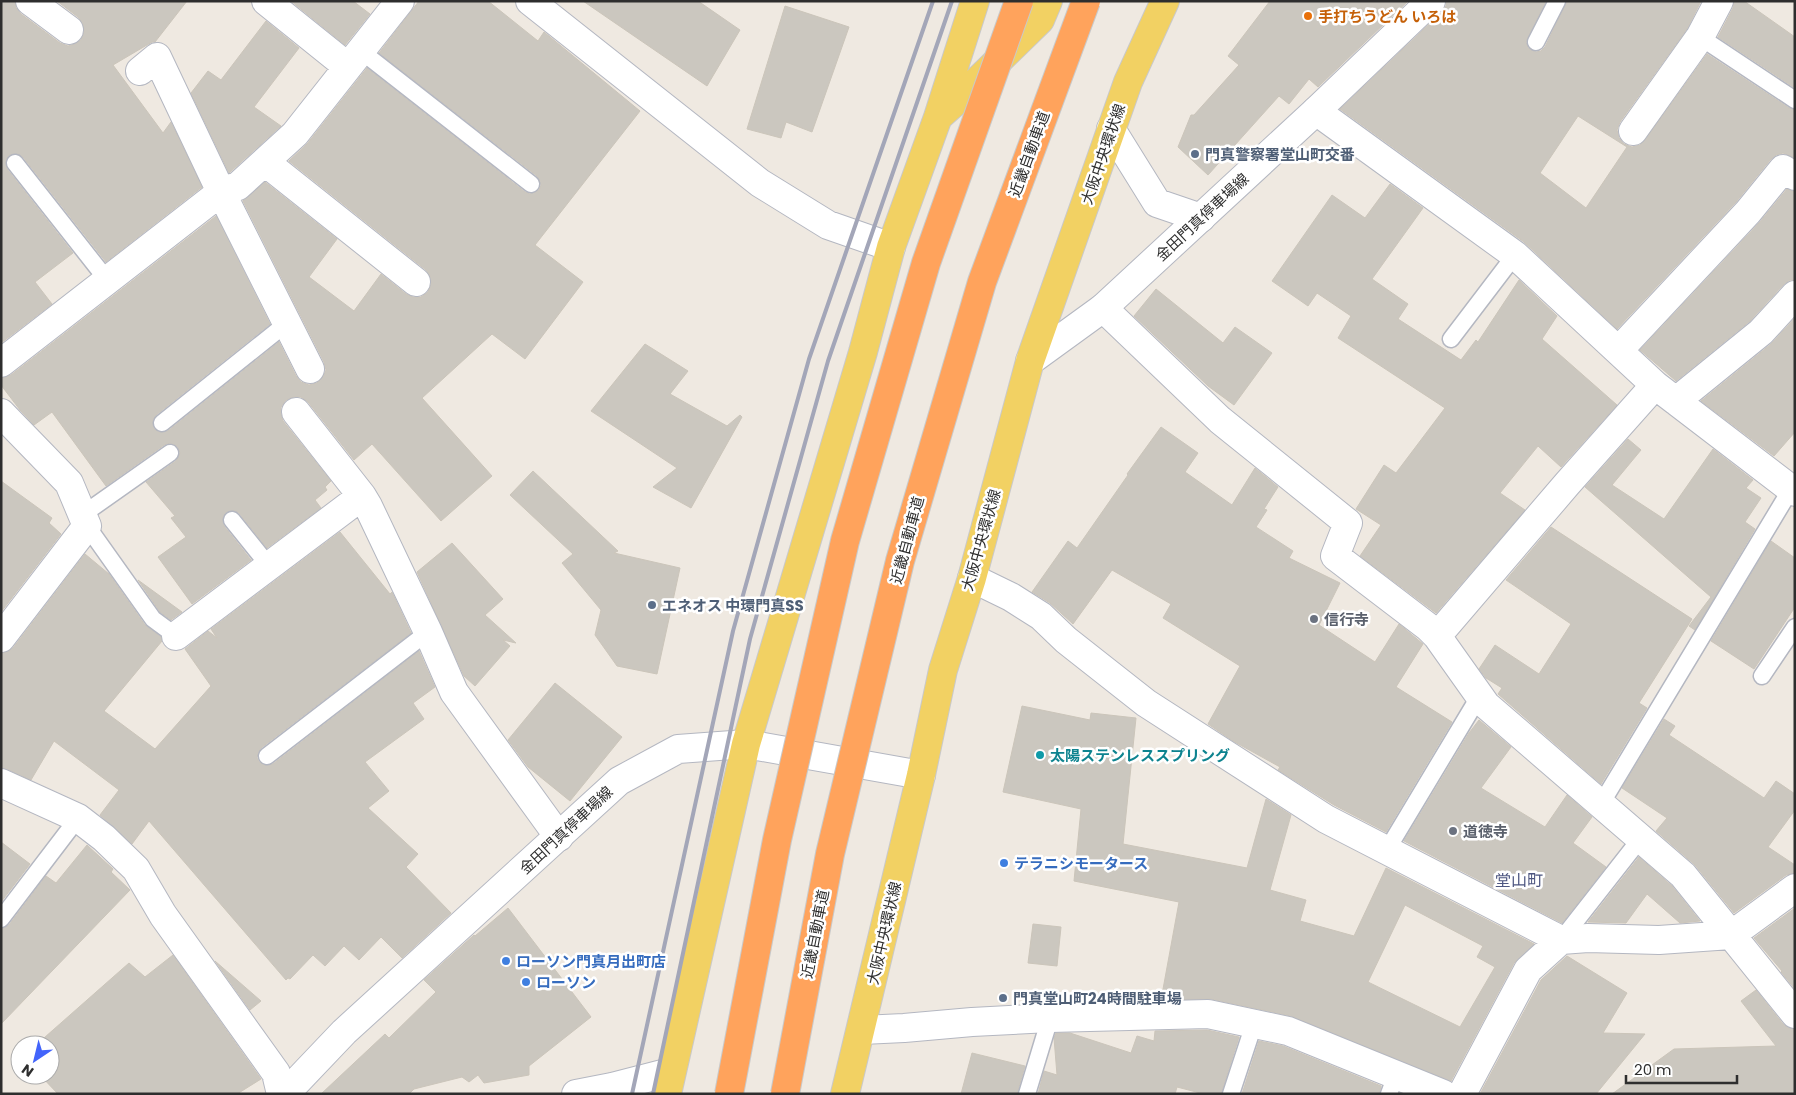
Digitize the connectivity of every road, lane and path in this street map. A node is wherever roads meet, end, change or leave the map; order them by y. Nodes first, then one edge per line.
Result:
1 (266, 1) edge
2 (400, 1) edge
3 (530, 1) edge
4 (975, 1) edge
5 (1019, 1) edge
6 (1048, 1) edge
7 (1086, 1) edge
8 (1165, 1) edge
9 (1431, 1) edge
10 (1557, 1) edge
11 (1719, 1) edge
12 (38, 4) edge
13 (68, 30) dead end
14 (1700, 37) junction
15 (1536, 42) dead end
16 (156, 59) dead end
17 (355, 59) junction
18 (1795, 100) edge
19 (1316, 111) junction
20 (938, 117) junction
21 (1112, 129) junction
22 (1633, 131) dead end
23 (265, 162) junction
24 (15, 163) dead end
25 (1795, 176) edge
26 (531, 184) dead end
27 (221, 192) junction
28 (1201, 218) junction
29 (891, 248) junction
30 (1515, 255) junction
31 (108, 281) junction
32 (416, 282) dead end
33 (1795, 295) edge
34 (1103, 308) junction
35 (287, 323) junction
36 (1451, 339) dead end
37 (1619, 350) junction
38 (1030, 361) junction
39 (1, 363) edge
40 (310, 369) dead end
41 (1666, 393) junction
42 (296, 412) dead end
43 (1, 413) edge
44 (162, 423) dead end
45 (170, 453) dead end
46 (1793, 491) edge
47 (362, 496) junction
48 (85, 520) junction
49 (232, 520) dead end
50 (269, 566) junction
51 (972, 578) junction
52 (1795, 627) edge
53 (428, 632) junction
54 (176, 636) joint
55 (1436, 636) junction
56 (1, 638) edge
57 (1762, 676) dead end
58 (1480, 695) junction
59 (746, 744) junction
60 (267, 756) dead end
61 (921, 775) junction
62 (1, 784) edge
63 (1601, 804) junction
64 (78, 818) junction
65 (559, 837) junction
66 (1641, 838) junction
67 (1387, 850) junction
68 (1795, 888) edge
69 (1, 919) edge
70 (1730, 935) junction
71 (1561, 940) junction
72 (1795, 1014) edge
73 (1050, 1018) junction
74 (1254, 1024) junction
75 (862, 1030) junction
76 (669, 1083) edge
77 (1392, 1084) edge
78 (283, 1094) edge
79 (576, 1094) edge
80 (728, 1094) edge
81 (785, 1094) edge
82 (845, 1094) edge
83 (1027, 1094) edge
84 (1230, 1094) edge
85 (1443, 1094) edge
86 (1462, 1094) edge

1 - 17 street
2 - 17 street
3 - 29 street
4 - 20 main road
5 - 80 highway, bridge
6 - 20 main road
7 - 81 highway, 近畿自動車道, bridge
8 - 21 main road, 大阪中央環状線
9 - 19 street, 金田門真停車場線
10 - 15 lane
11 - 14 street
12 - 13 street
14 - 18 lane
14 - 22 street
16 - 27 street
17 - 23 street
17 - 26 lane
19 - 28 street, 金田門真停車場線
19 - 30 street
20 - 29 main road
21 - 28 street
21 - 38 main road, 大阪中央環状線
23 - 27 street
23 - 32 street
24 - 31 lane
25 - 37 street
27 - 31 street
27 - 35 street
28 - 34 street, 金田門真停車場線
29 - 59 main road
30 - 36 lane
30 - 37 street
31 - 39 street
33 - 41 street
34 - 38 street, 金田門真停車場線
34 - 55 street
35 - 40 street
35 - 44 lane
37 - 41 street
38 - 51 main road, 大阪中央環状線
41 - 46 street
41 - 55 street
42 - 47 street
43 - 48 street
45 - 48 lane
46 - 63 lane
47 - 50 street
47 - 53 street
48 - 54 lane
48 - 56 street
49 - 50 lane
50 - 54 street
51 - 61 main road, 大阪中央環状線
51 - 67 street
52 - 57 lane
53 - 60 lane
53 - 65 street
55 - 58 street
58 - 63 street
58 - 67 lane
59 - 61 street, 金田門真停車場線
59 - 65 street, 金田門真停車場線
59 - 76 main road
61 - 75 main road, 大阪中央環状線
62 - 64 street
63 - 66 street
64 - 69 lane
64 - 78 street
65 - 78 street, 金田門真停車場線
66 - 70 street
66 - 71 lane
67 - 71 street
68 - 70 street
70 - 71 street
70 - 72 street
71 - 86 street
73 - 74 street
73 - 75 street
73 - 83 lane
74 - 77 street
74 - 84 lane
75 - 82 main road, 大阪中央環状線
76 - 79 street
77 - 85 street

